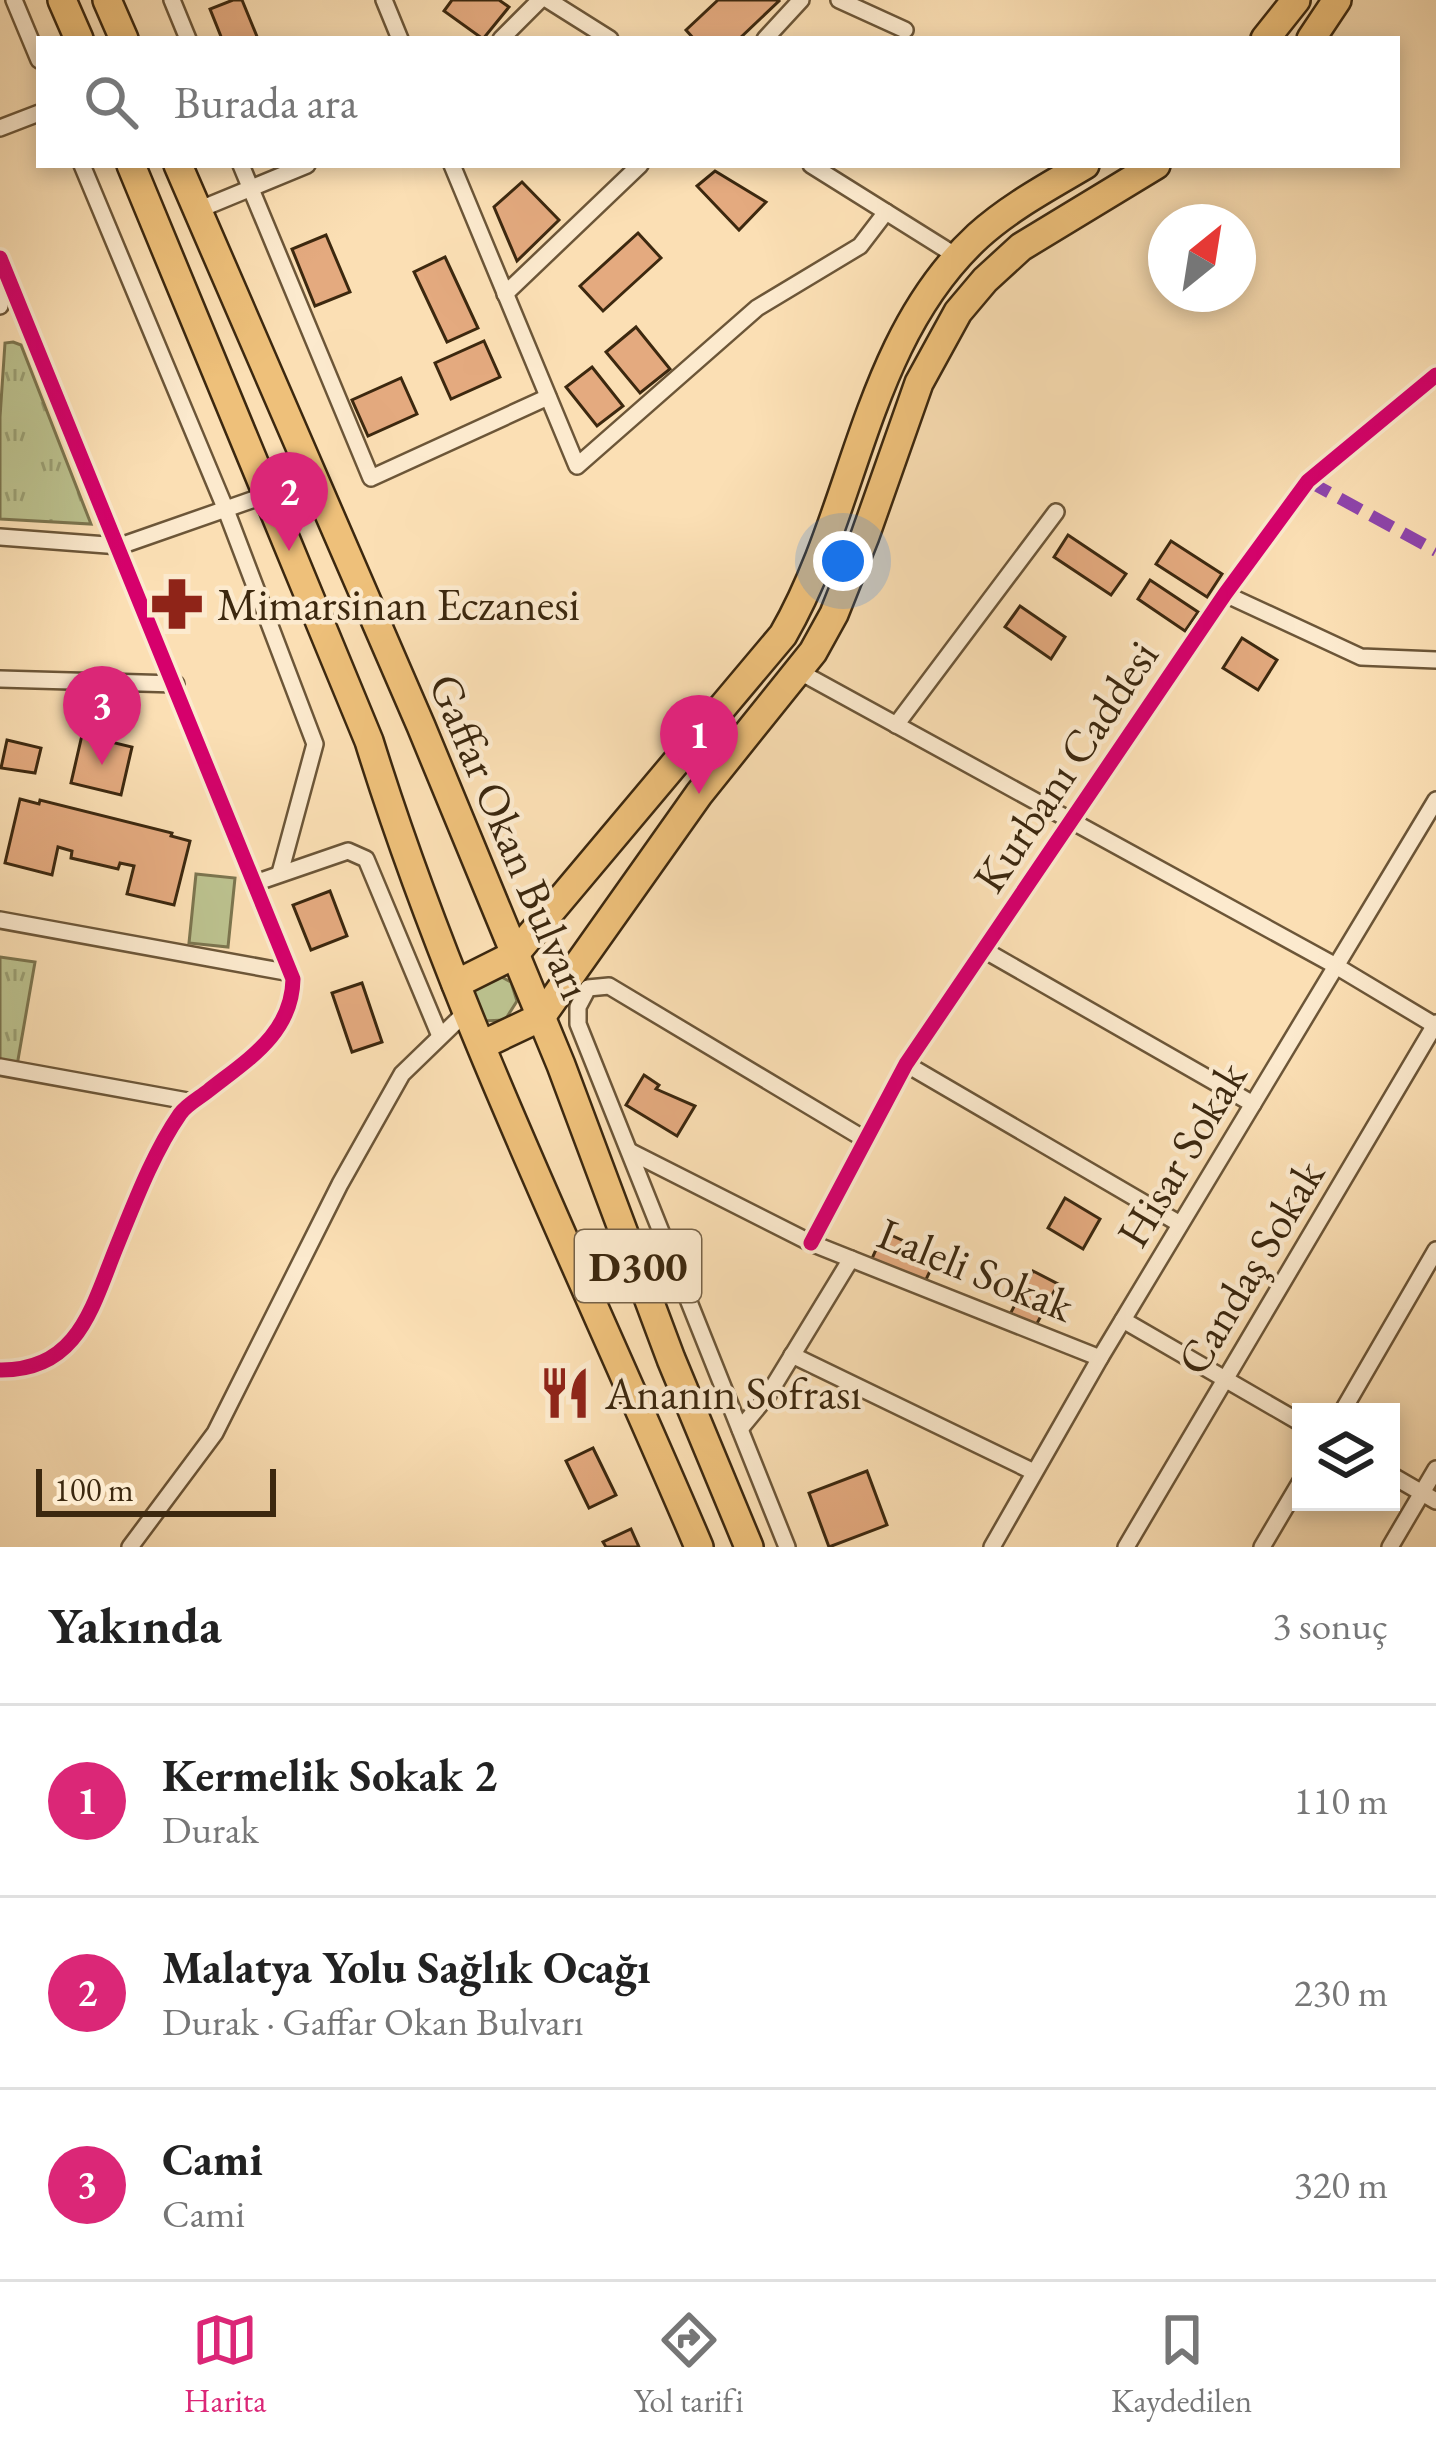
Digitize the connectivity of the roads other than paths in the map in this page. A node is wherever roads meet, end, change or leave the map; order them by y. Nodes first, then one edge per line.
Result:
1 (14, 0) edge
2 (62, 0) edge
3 (107, 0) edge
4 (172, 0) edge
5 (384, 0) edge
6 (544, 0) edge
7 (802, 0) edge
8 (839, 0) edge
9 (1296, 0) edge
10 (1337, 0) edge
11 (905, 29) dead end
12 (78, 36) edge
13 (123, 36) edge
14 (187, 36) edge
15 (399, 36) edge
16 (504, 36) edge
17 (605, 36) edge
18 (768, 36) edge
19 (1267, 36) edge
20 (1313, 36) edge
21 (36, 54) edge
22 (36, 114) edge
23 (0, 128) edge
24 (83, 168) edge
25 (132, 168) edge
26 (179, 168) edge
27 (242, 168) edge
28 (300, 168) edge
29 (453, 168) edge
30 (637, 168) edge
31 (816, 168) edge
32 (1080, 168) edge
33 (1151, 168) edge
34 (251, 190) junction
35 (198, 210) junction
36 (886, 212) junction
37 (958, 257) junction
38 (2, 261) edge
39 (506, 294) junction
40 (0, 306) edge
41 (1436, 375) edge
42 (548, 397) junction
43 (266, 495) junction
44 (226, 510) junction
45 (1056, 512) dead end
46 (0, 537) edge
47 (120, 546) junction
48 (1225, 593) junction
49 (1436, 660) edge
50 (800, 672) junction
51 (0, 679) edge
52 (176, 684) junction
53 (896, 725) junction
54 (1436, 800) edge
55 (1072, 822) junction
56 (280, 873) junction
57 (255, 884) junction
58 (0, 920) edge
59 (984, 950) junction
60 (514, 956) junction
61 (1336, 966) junction
62 (291, 974) junction
63 (456, 984) junction
64 (467, 1011) junction
65 (541, 1017) junction
66 (1436, 1025) edge
67 (440, 1036) junction
68 (482, 1045) junction
69 (906, 1064) junction
70 (0, 1067) edge
71 (194, 1102) junction
72 (1253, 1104) junction
73 (866, 1141) junction
74 (631, 1152) junction
75 (1180, 1225) junction
76 (811, 1243) junction
77 (1436, 1250) edge
78 (850, 1258) junction
79 (1123, 1320) junction
80 (792, 1355) junction
81 (1100, 1358) junction
82 (0, 1370) edge
83 (1226, 1379) junction
84 (1347, 1403) edge
85 (1292, 1418) edge
86 (740, 1429) junction
87 (1436, 1469) edge
88 (1034, 1472) junction
89 (1400, 1480) edge
90 (1292, 1496) edge
91 (1429, 1497) edge
92 (130, 1547) edge
93 (699, 1547) edge
94 (749, 1547) edge
95 (787, 1547) edge
96 (992, 1547) edge
97 (1126, 1547) edge
98 (1262, 1547) edge
99 (1390, 1547) edge

1 - 21 street
2 - 12 highway
3 - 13 highway
4 - 14 street
5 - 15 street
6 - 16 street
6 - 17 street
7 - 18 street
8 - 11 street
9 - 19 highway
10 - 20 highway
22 - 23 street
24 - 44 street
25 - 43 highway, Gaffar Okan Bulvarı / D300
26 - 35 highway, Gaffar Okan Bulvarı / D300
27 - 34 street
28 - 34 street
29 - 39 street
30 - 39 street
31 - 36 street
32 - 37 highway
33 - 50 highway
34 - 35 street
34 - 42 street
35 - 60 highway, Gaffar Okan Bulvarı / D300
36 - 37 street
36 - 42 street
37 - 60 highway
38 - 40 street
38 - 47 street
39 - 42 street
41 - 48 street, Kurbanı Caddesi
43 - 44 street
43 - 63 highway, Gaffar Okan Bulvarı / D300
44 - 47 street
44 - 56 street
45 - 53 street
46 - 47 street
47 - 52 street
48 - 49 street
48 - 55 street, Kurbanı Caddesi
50 - 53 street
50 - 65 highway
51 - 52 street
52 - 57 street
53 - 55 street
54 - 61 street, Hisar Sokak
55 - 59 street, Kurbanı Caddesi
55 - 61 street
56 - 57 street
56 - 67 street
57 - 62 street
58 - 62 street
59 - 69 street, Kurbanı Caddesi
59 - 72 street
60 - 63 highway
60 - 65 highway, Gaffar Okan Bulvarı / D300
61 - 66 street
61 - 72 street, Hisar Sokak
62 - 71 street
63 - 64 highway, Gaffar Okan Bulvarı / D300
64 - 67 street
64 - 68 highway, Gaffar Okan Bulvarı / D300
65 - 68 highway
65 - 94 highway, Gaffar Okan Bulvarı / D300
66 - 83 street, Candaş Sokak
67 - 92 street
68 - 93 highway, Gaffar Okan Bulvarı / D300
69 - 73 street, Kurbanı Caddesi
69 - 75 street
70 - 71 street
71 - 82 street
72 - 75 street, Hisar Sokak
73 - 74 street
73 - 76 street, Kurbanı Caddesi
74 - 76 street, Laleli Sokak
74 - 86 street
75 - 79 street, Hisar Sokak
76 - 78 street, Laleli Sokak
77 - 84 street
78 - 80 street
78 - 81 street, Laleli Sokak
79 - 81 street, Hisar Sokak
79 - 83 street
80 - 86 street
80 - 88 street
81 - 88 street, Hisar Sokak
83 - 85 street
83 - 97 street, Candaş Sokak
86 - 95 street
87 - 91 street
88 - 96 street, Hisar Sokak
89 - 91 street
90 - 98 street
91 - 99 street

